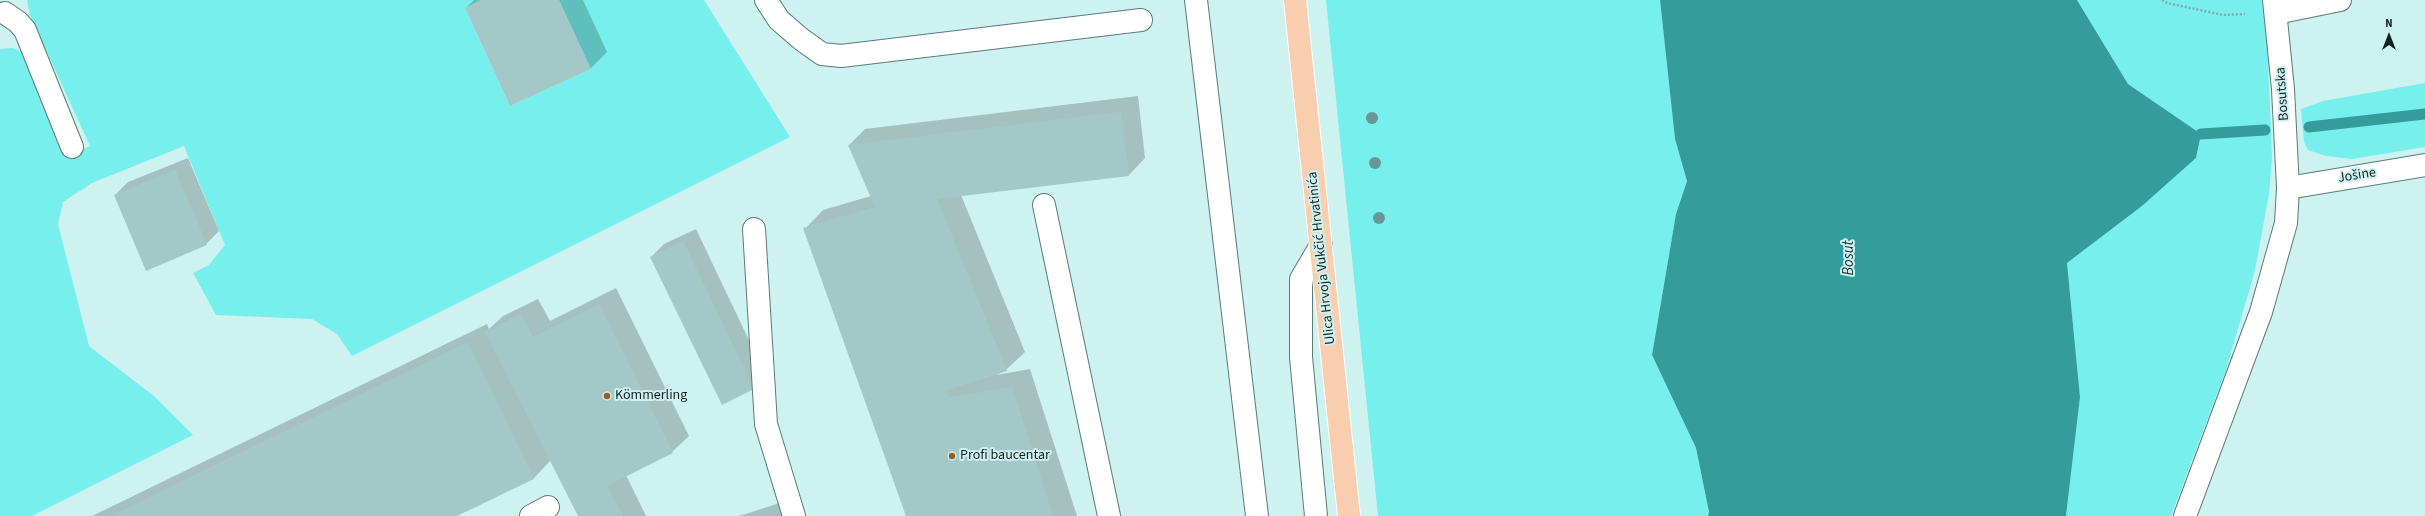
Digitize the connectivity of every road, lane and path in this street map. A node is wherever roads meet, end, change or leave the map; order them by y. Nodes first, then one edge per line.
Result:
1 (766, 0) edge
2 (1196, 0) edge
3 (1295, 0) edge
4 (2162, 0) edge
5 (2340, 0) edge
6 (2275, 6) edge
7 (3, 12) edge
8 (1141, 20) dead end
9 (72, 147) dead end
10 (2425, 165) edge
11 (2288, 188) junction
12 (1044, 205) dead end
13 (754, 229) dead end
14 (1320, 245) junction
15 (794, 516) edge
16 (1109, 516) edge
17 (1257, 516) edge
18 (1316, 516) edge
19 (1349, 516) edge
20 (2185, 516) edge

1 - 8 street
2 - 17 street
3 - 14 main road, Ulica Hrvoja Vukčić Hrvatinića
4 - 6 path
5 - 6 street
6 - 11 street, Bosutska
7 - 9 street
10 - 11 street, Jošine
11 - 20 street, Bosutska
12 - 16 street
13 - 15 street
14 - 18 street
14 - 19 main road, Ulica Hrvoja Vukčić Hrvatinića

